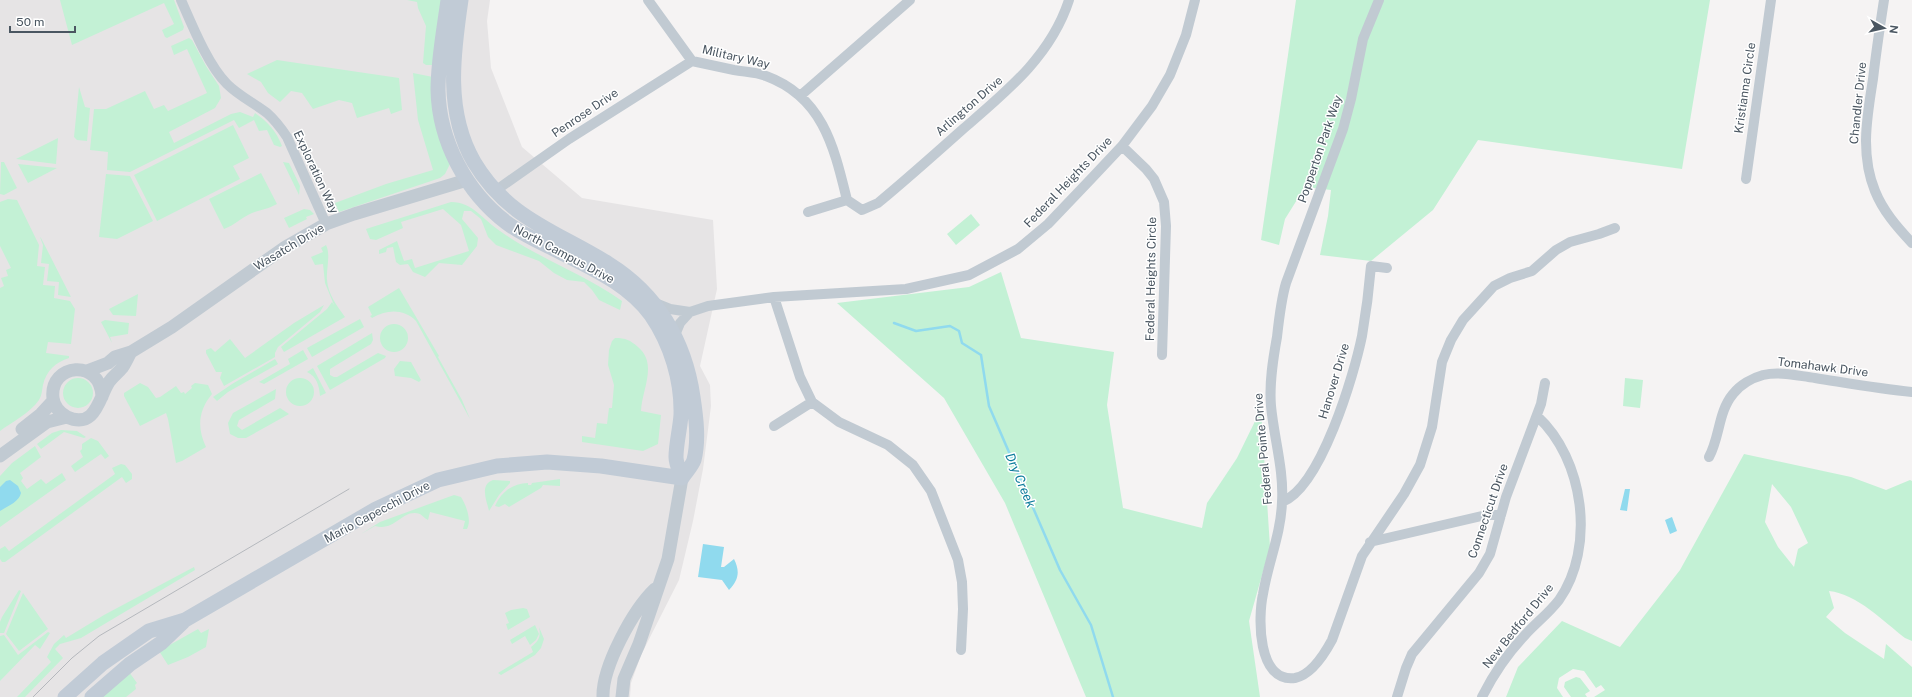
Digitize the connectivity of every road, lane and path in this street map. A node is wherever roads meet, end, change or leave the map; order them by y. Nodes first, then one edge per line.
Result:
1 (181, 0) edge
2 (448, 0) edge
3 (460, 0) edge
4 (648, 0) edge
5 (910, 0) edge
6 (1069, 0) edge
7 (1195, 0) edge
8 (1379, 0) edge
9 (1771, 0) edge
10 (1884, 0) edge
11 (692, 61) junction
12 (800, 96) junction
13 (456, 110) junction
14 (1122, 146) junction
15 (1746, 179) dead end
16 (466, 180) junction
17 (496, 191) junction
18 (847, 200) junction
19 (808, 212) dead end
20 (527, 218) junction
21 (326, 224) junction
22 (1615, 228) dead end
23 (1912, 243) edge
24 (1387, 268) dead end
25 (1286, 283) joint
26 (774, 297) junction
27 (654, 302) junction
28 (690, 312) junction
29 (675, 335) junction
30 (131, 352) junction
31 (1162, 355) dead end
32 (87, 371) junction
33 (1545, 383) dead end
34 (1912, 392) edge
35 (102, 397) junction
36 (53, 401) junction
37 (812, 402) junction
38 (1537, 416) junction
39 (67, 417) junction
40 (774, 426) dead end
41 (0, 446) edge
42 (0, 456) edge
43 (1710, 457) dead end
44 (682, 478) junction
45 (1282, 502) junction
46 (1500, 515) junction
47 (1370, 542) junction
48 (658, 586) junction
49 (186, 620) junction
50 (961, 650) dead end
51 (66, 697) edge
52 (92, 697) edge
53 (603, 697) edge
54 (622, 697) edge
55 (1397, 697) edge
56 (1482, 697) edge

1 - 21 street, Exploration Way
2 - 16 main road, North Campus Drive
3 - 13 main road, North Campus Drive
4 - 11 street, Military Way
5 - 12 street
6 - 18 street, Arlington Drive
7 - 14 street, Federal Heights Drive
8 - 25 street, Popperton Park Way
9 - 15 street, Kristianna Circle
10 - 23 street, Chandler Drive
11 - 12 street, Military Way
11 - 17 street, Penrose Drive
12 - 18 street, Military Way
13 - 16 main road
13 - 17 main road, North Campus Drive
14 - 26 street, Federal Heights Drive
14 - 31 street, Federal Heights Circle
16 - 20 main road
16 - 21 street, Wasatch Drive
16 - 44 main road, North Campus Drive
17 - 20 main road, North Campus Drive
18 - 19 street
20 - 27 main road, North Campus Drive
21 - 30 street, Wasatch Drive
22 - 47 street, Federal Pointe Drive
24 - 45 street, Hanover Drive
25 - 45 street, Federal Pointe Drive
26 - 28 street, Federal Heights Drive
26 - 37 street
27 - 28 street, Federal Heights Drive
27 - 29 main road, North Campus Drive
28 - 29 street
29 - 44 main road, North Campus Drive
30 - 32 street, Wasatch Drive
30 - 35 street
32 - 35 street
32 - 36 street, Wasatch Drive
33 - 38 street, Connecticut Drive
34 - 43 street, Tomahawk Drive
35 - 39 street
36 - 39 street
36 - 41 street
37 - 40 street
37 - 50 street
38 - 46 street, Connecticut Drive
38 - 56 street, New Bedford Drive
39 - 42 street
44 - 48 street
44 - 49 main road, Mario Capecchi Drive
45 - 47 street, Federal Pointe Drive
46 - 47 street
46 - 55 street, Connecticut Drive
48 - 53 street
48 - 54 street
49 - 51 main road, Mario Capecchi Drive
49 - 52 main road, Mario Capecchi Drive

